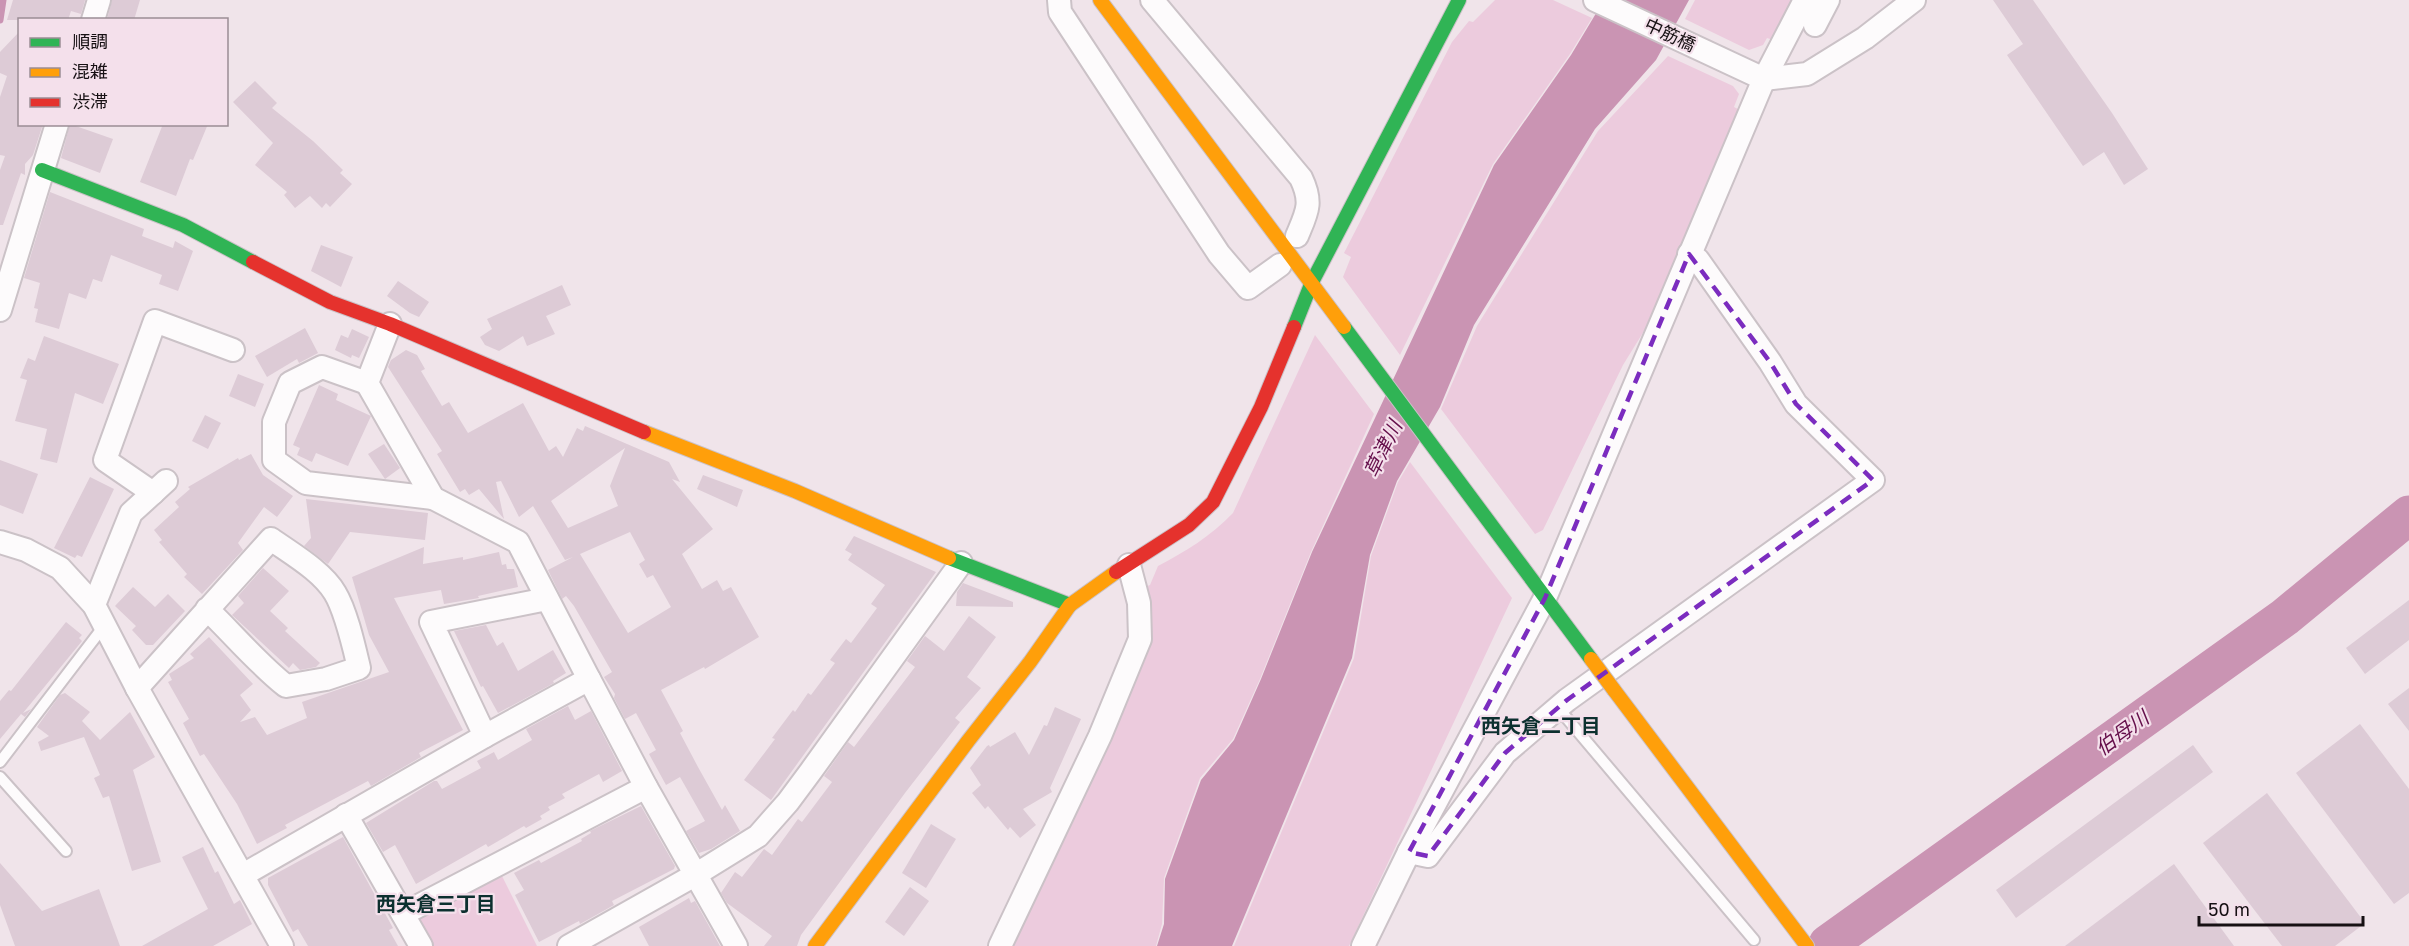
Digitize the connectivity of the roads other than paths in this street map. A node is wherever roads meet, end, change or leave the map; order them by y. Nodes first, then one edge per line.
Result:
1 (99, 0) edge
2 (1059, 0) edge
3 (1100, 0) edge
4 (1152, 0) edge
5 (1595, 0) edge
6 (1805, 0) edge
7 (1816, 0) edge
8 (1828, 0) edge
9 (1914, 0) edge
10 (1460, 4) edge
11 (94, 18) edge
12 (1815, 25) dead end
13 (1755, 74) junction
14 (56, 126) edge
15 (42, 170) junction
16 (1297, 237) dead end
17 (1693, 257) junction
18 (1280, 264) dead end
19 (1312, 282) junction
20 (0, 310) edge
21 (390, 324) junction
22 (233, 350) dead end
23 (367, 383) junction
24 (433, 498) junction
25 (0, 542) edge
26 (960, 563) junction
27 (1129, 565) junction
28 (1545, 598) junction
29 (547, 599) junction
30 (94, 605) junction
31 (1070, 605) junction
32 (207, 609) junction
33 (105, 626) junction
34 (1602, 674) junction
35 (589, 679) junction
36 (137, 688) junction
37 (1559, 709) junction
38 (485, 736) junction
39 (0, 762) edge
40 (0, 777) edge
41 (646, 787) junction
42 (345, 815) junction
43 (66, 851) dead end
44 (1419, 854) junction
45 (243, 875) junction
46 (695, 875) junction
47 (403, 914) junction
48 (1754, 940) dead end
49 (275, 944) edge
50 (421, 946) edge
51 (569, 946) edge
52 (736, 946) edge
53 (814, 946) edge
54 (1000, 946) edge
55 (1363, 946) edge
56 (1377, 946) edge
57 (1807, 946) edge

1 - 11 street
2 - 18 street
3 - 19 street
4 - 16 street
5 - 13 street, 中筋橋
6 - 13 street
7 - 13 street
8 - 12 street
9 - 13 street
10 - 19 street
13 - 17 street
14 - 15 street
15 - 20 street
15 - 21 street
17 - 28 street
17 - 34 street
19 - 27 street
19 - 28 street
21 - 23 street
21 - 26 street
22 - 30 street
23 - 24 street
23 - 24 street
24 - 29 street
25 - 30 street
26 - 31 street
26 - 46 street
27 - 31 street
27 - 54 street
28 - 34 street
28 - 44 street
29 - 35 street
29 - 38 street
30 - 33 street
31 - 53 street
32 - 32 street
32 - 36 street
33 - 36 street
33 - 39 lane
34 - 37 street
34 - 57 street
35 - 38 street
35 - 41 street
36 - 45 street
37 - 44 street
37 - 48 lane
38 - 42 street
40 - 43 lane
41 - 46 street
41 - 47 street
42 - 45 street
42 - 47 street
44 - 55 street
44 - 56 street
45 - 49 street
46 - 51 street
46 - 52 street
47 - 50 street

